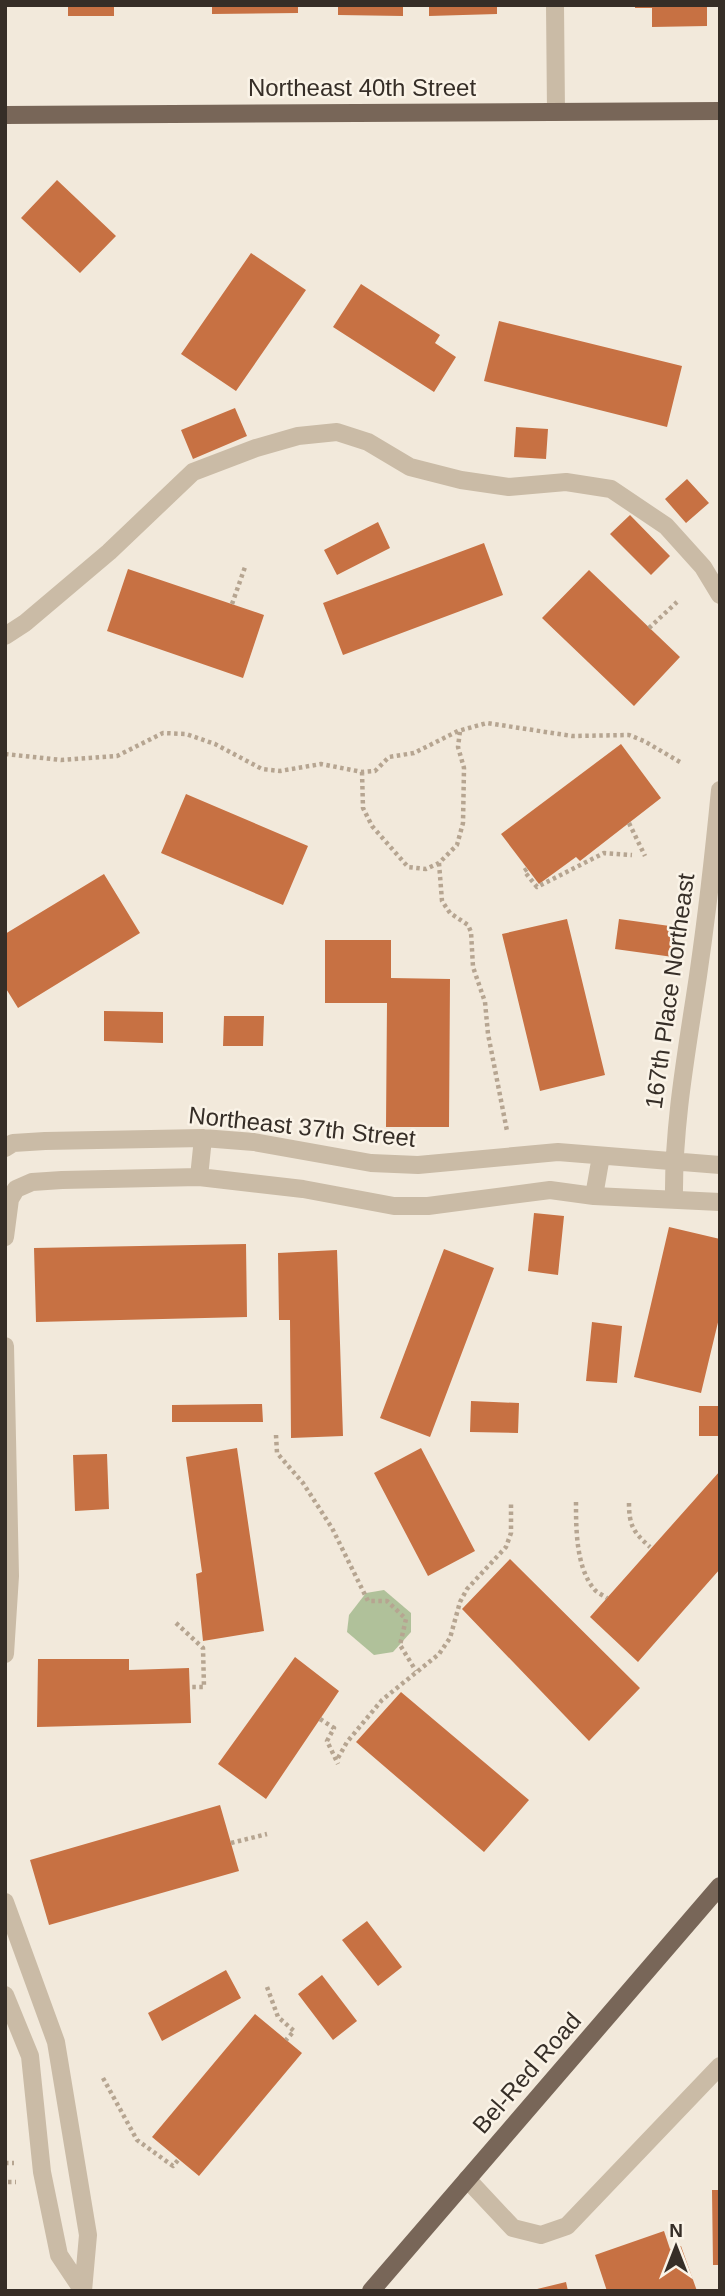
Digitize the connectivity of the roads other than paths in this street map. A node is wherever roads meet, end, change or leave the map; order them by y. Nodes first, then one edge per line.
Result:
1 (555, 5) edge
2 (720, 111) edge
3 (556, 112) junction
4 (5, 115) edge
5 (720, 595) edge
6 (5, 636) edge
7 (720, 790) edge
8 (203, 1138) junction
9 (5, 1149) edge
10 (601, 1156) junction
11 (673, 1161) junction
12 (720, 1165) edge
13 (199, 1177) junction
14 (18, 1184) edge
15 (594, 1196) junction
16 (674, 1199) junction
17 (720, 1202) edge
18 (5, 1237) edge
19 (5, 1346) edge
20 (8, 1576) edge
21 (5, 1654) edge
22 (720, 1886) edge
23 (5, 1902) edge
24 (5, 1995) edge
25 (56, 2042) junction
26 (30, 2056) junction
27 (720, 2066) edge
28 (467, 2179) junction
29 (83, 2291) edge
30 (371, 2291) edge

1 - 3 street
2 - 3 main road, Northeast 40th Street
3 - 4 main road, Northeast 40th Street
5 - 6 street
7 - 11 street, 167th Place Northeast
8 - 9 street, Northeast 37th Street
8 - 10 street, Northeast 37th Street
8 - 13 street
10 - 11 street, Northeast 37th Street
10 - 15 street
11 - 12 street, Northeast 37th Street
11 - 16 street, 167th Place Northeast
13 - 14 street
13 - 15 street
14 - 18 street
15 - 16 street
16 - 17 street
19 - 20 street
20 - 21 street
22 - 28 main road, Bel-Red Road
23 - 25 street
24 - 26 street
25 - 26 street
25 - 29 street
26 - 29 street
27 - 28 street
28 - 30 main road, Bel-Red Road

